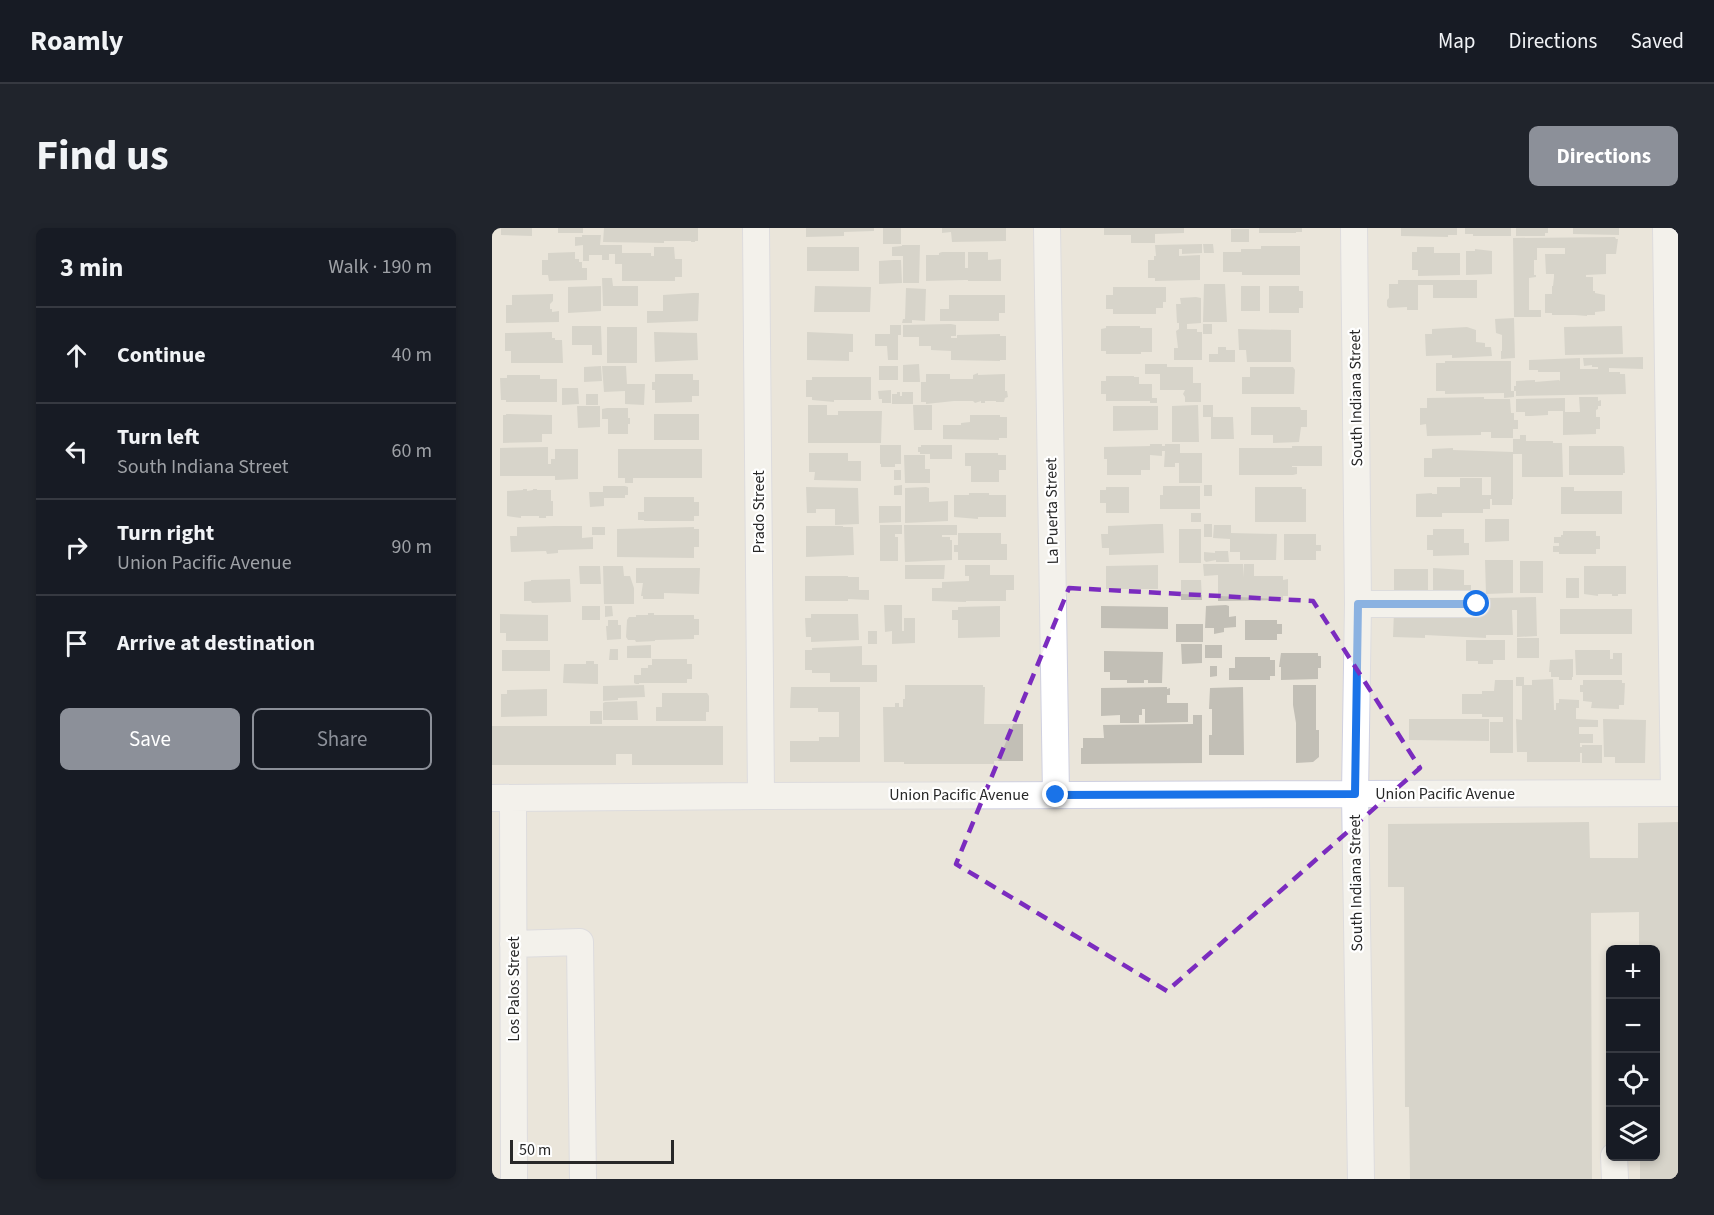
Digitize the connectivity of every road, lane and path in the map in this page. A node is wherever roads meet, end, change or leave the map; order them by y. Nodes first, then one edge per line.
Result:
1 (756, 228) edge
2 (1047, 228) edge
3 (1354, 228) edge
4 (1666, 228) edge
5 (1358, 604) junction
6 (1477, 604) dead end
7 (1676, 793) edge
8 (1355, 794) junction
9 (1056, 795) junction
10 (761, 796) junction
11 (502, 798) edge
12 (513, 944) junction
13 (1614, 1161) edge
14 (514, 1179) edge
15 (583, 1179) edge
16 (1360, 1179) edge
17 (1615, 1179) edge

1 - 10 street, Prado Street
2 - 9 street, La Puerta Street
3 - 5 street, South Indiana Street
4 - 7 street
5 - 6 street
5 - 8 street, South Indiana Street
7 - 8 street, Union Pacific Avenue
8 - 9 street, Union Pacific Avenue
8 - 16 street, South Indiana Street
9 - 10 street, Union Pacific Avenue
10 - 11 street, Union Pacific Avenue
11 - 12 street, Los Palos Street
12 - 14 street, Los Palos Street
12 - 15 street
13 - 17 street

